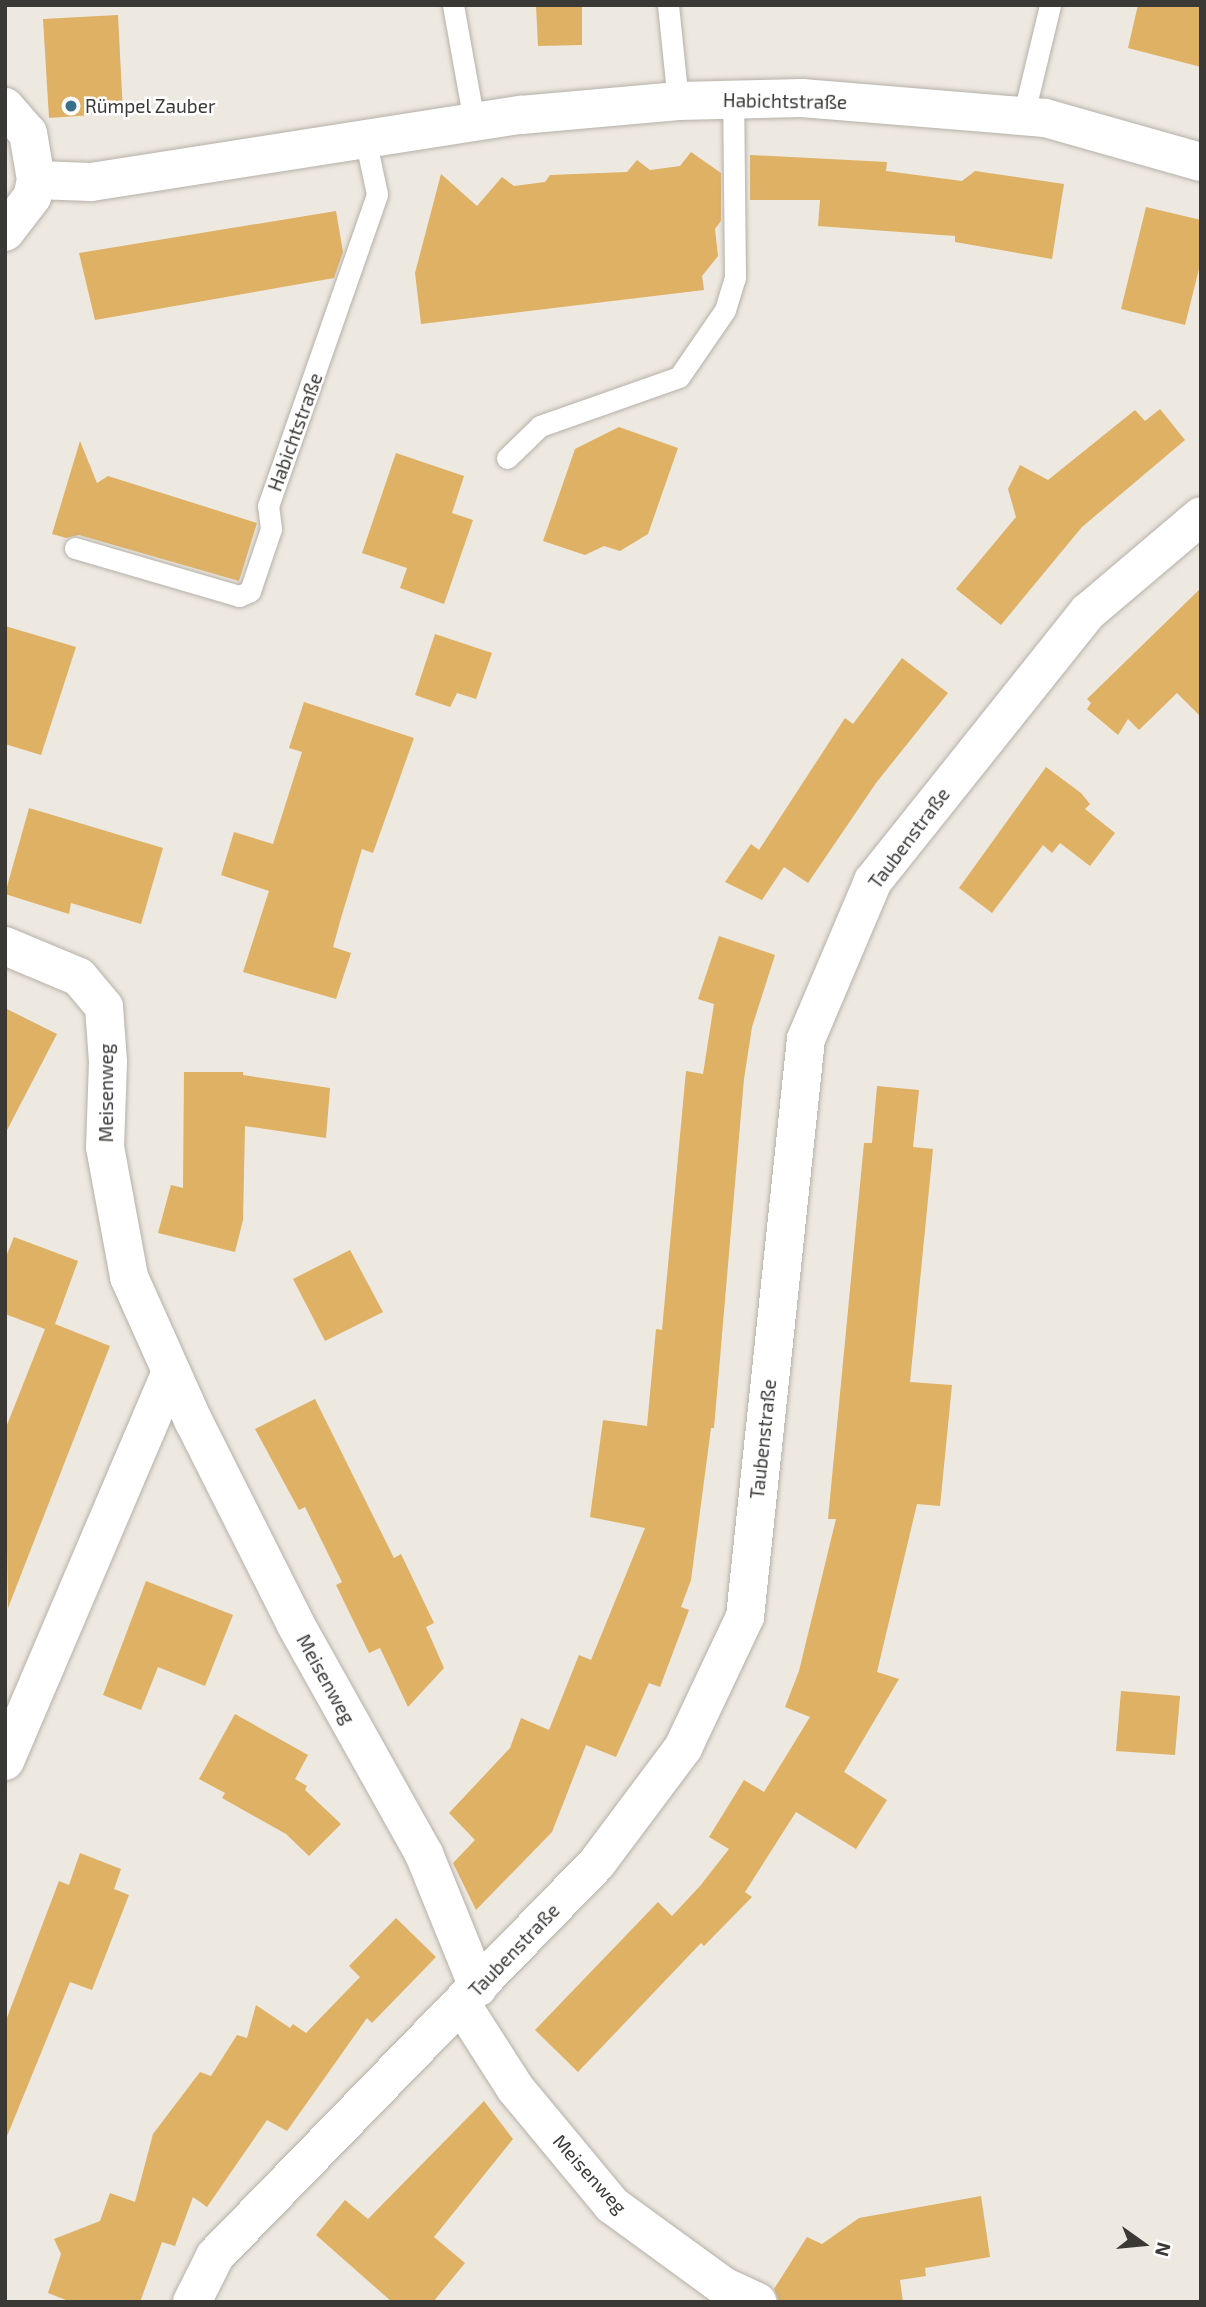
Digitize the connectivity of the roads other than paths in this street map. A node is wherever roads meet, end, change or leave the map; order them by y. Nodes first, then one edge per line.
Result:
1 (453, 5) edge
2 (668, 5) edge
3 (1050, 5) edge
4 (733, 99) junction
5 (678, 102) junction
6 (5, 107) edge
7 (1023, 117) junction
8 (474, 122) junction
9 (365, 138) junction
10 (1201, 162) edge
11 (36, 180) junction
12 (5, 232) edge
13 (508, 458) dead end
14 (1201, 516) edge
15 (75, 548) dead end
16 (5, 946) edge
17 (171, 1371) junction
18 (5, 1761) edge
19 (470, 1996) junction
20 (732, 2297) edge
21 (192, 2302) edge

1 - 8 lane
2 - 5 lane
3 - 7 lane
4 - 5 street, Habichtstraße
4 - 7 street, Habichtstraße
4 - 13 lane
5 - 8 street, Habichtstraße
6 - 11 street
7 - 10 street, Habichtstraße
8 - 9 street, Habichtstraße
9 - 11 street, Habichtstraße
9 - 15 lane, Habichtstraße
11 - 12 street
14 - 19 street, Taubenstraße
16 - 17 street, Meisenweg
17 - 18 street
17 - 19 street, Meisenweg
19 - 20 street, Meisenweg
19 - 21 street, Taubenstraße

